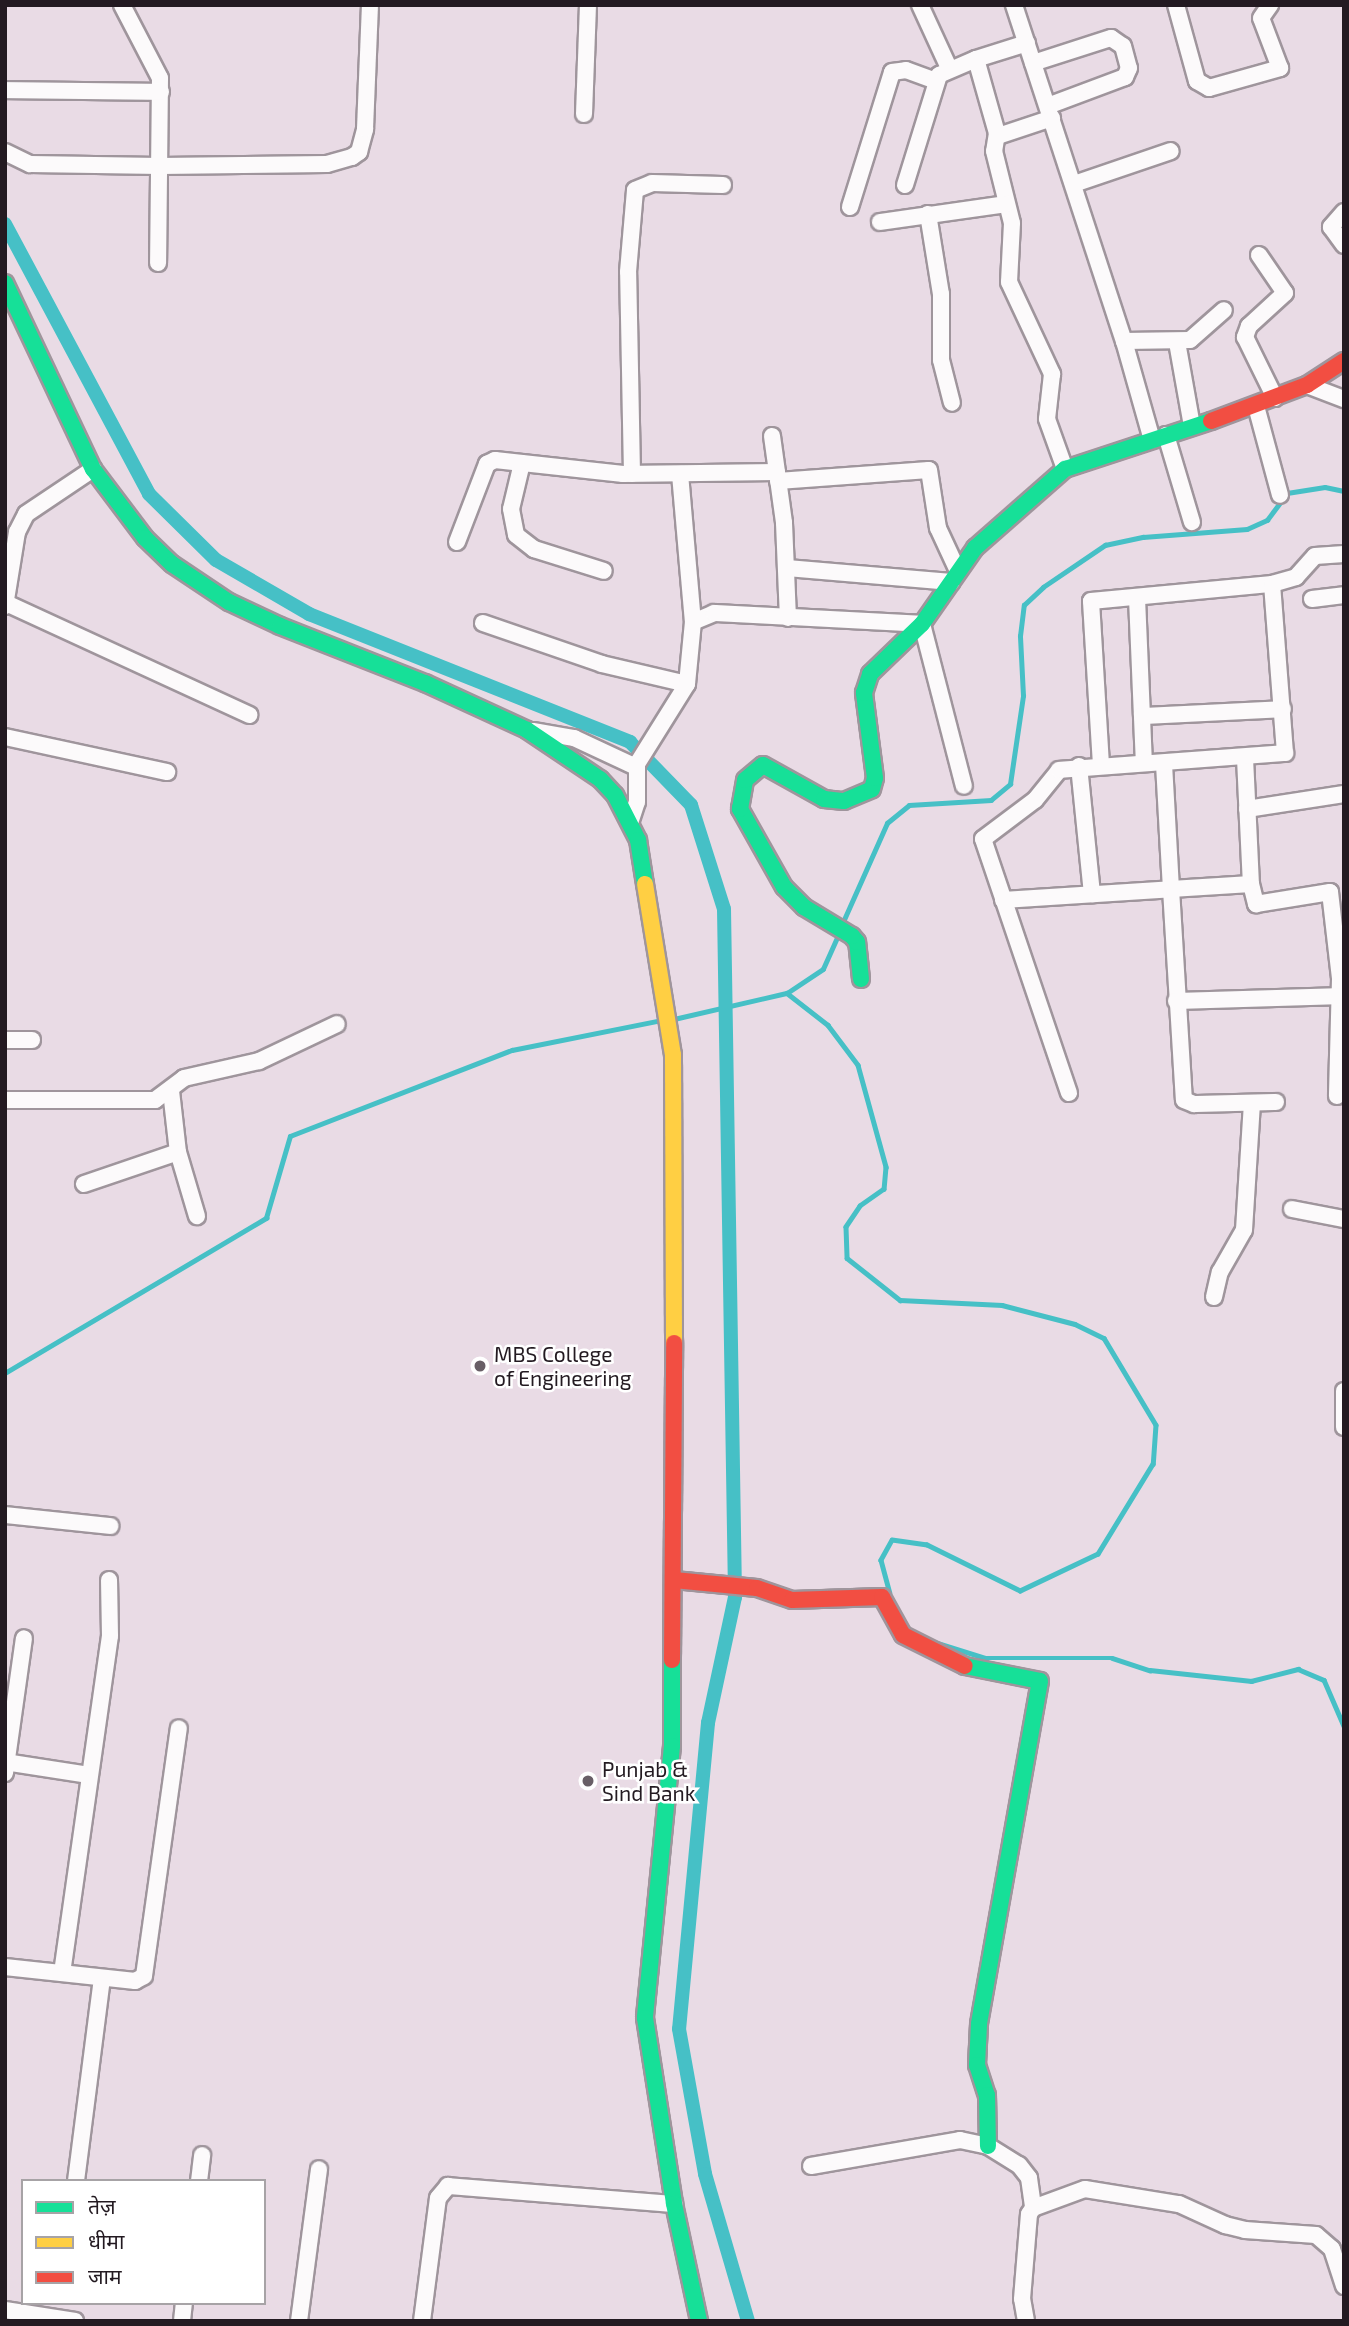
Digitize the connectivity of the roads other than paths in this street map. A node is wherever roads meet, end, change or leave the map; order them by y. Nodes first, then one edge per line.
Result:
1 (122, 5) edge
2 (370, 5) edge
3 (588, 5) edge
4 (920, 5) edge
5 (1014, 5) edge
6 (1176, 5) edge
7 (1270, 5) edge
8 (1027, 43) junction
9 (976, 60) junction
10 (1033, 62) junction
11 (949, 68) junction
12 (936, 81) junction
13 (5, 90) edge
14 (161, 92) junction
15 (1050, 112) junction
16 (584, 114) dead end
17 (998, 136) junction
18 (1171, 151) dead end
19 (5, 152) edge
20 (160, 166) junction
21 (1074, 184) junction
22 (723, 185) dead end
23 (905, 185) dead end
24 (1006, 204) junction
25 (850, 207) dead end
26 (1344, 212) edge
27 (928, 214) junction
28 (880, 222) dead end
29 (1344, 245) edge
30 (1259, 255) dead end
31 (158, 263) dead end
32 (5, 282) edge
33 (1224, 310) dead end
34 (1124, 341) junction
35 (1177, 342) junction
36 (1344, 361) edge
37 (1307, 386) junction
38 (1275, 398) junction
39 (1344, 399) edge
40 (952, 403) dead end
41 (1256, 406) junction
42 (1192, 426) junction
43 (772, 436) dead end
44 (1159, 437) junction
45 (522, 463) junction
46 (93, 469) junction
47 (1065, 469) junction
48 (632, 474) junction
49 (680, 474) junction
50 (778, 477) junction
51 (1280, 495) dead end
52 (1192, 522) dead end
53 (11, 529) edge
54 (457, 542) dead end
55 (1344, 554) edge
56 (787, 568) junction
57 (604, 571) dead end
58 (954, 577) junction
59 (1272, 584) junction
60 (1344, 595) edge
61 (1136, 598) junction
62 (1312, 599) dead end
63 (6, 605) edge
64 (788, 618) junction
65 (693, 622) junction
66 (483, 623) dead end
67 (922, 624) junction
68 (687, 684) junction
69 (1283, 709) junction
70 (250, 715) dead end
71 (1142, 716) junction
72 (527, 730) junction
73 (5, 737) edge
74 (1245, 758) junction
75 (1144, 763) junction
76 (637, 764) junction
77 (1164, 764) junction
78 (1101, 765) junction
79 (1079, 766) junction
80 (167, 772) dead end
81 (964, 786) dead end
82 (1344, 794) edge
83 (1247, 809) junction
84 (631, 821) junction
85 (1251, 884) junction
86 (1171, 888) junction
87 (1337, 891) edge
88 (1092, 894) junction
89 (1003, 900) junction
90 (861, 979) dead end
91 (1342, 996) edge
92 (1176, 1001) junction
93 (337, 1024) dead end
94 (5, 1040) edge
95 (32, 1040) dead end
96 (170, 1091) junction
97 (1069, 1093) dead end
98 (1337, 1096) dead end
99 (5, 1100) edge
100 (1252, 1102) junction
101 (1276, 1102) dead end
102 (178, 1152) junction
103 (84, 1184) dead end
104 (1292, 1209) dead end
105 (197, 1216) dead end
106 (1344, 1219) edge
107 (1214, 1297) dead end
108 (1344, 1391) edge
109 (1344, 1427) edge
110 (5, 1515) edge
111 (110, 1526) dead end
112 (109, 1580) dead end
113 (674, 1580) junction
114 (24, 1638) dead end
115 (179, 1728) dead end
116 (6, 1765) edge
117 (89, 1776) junction
118 (5, 1967) edge
119 (62, 1973) junction
120 (102, 1979) junction
121 (988, 2146) junction
122 (202, 2155) dead end
123 (811, 2166) dead end
124 (320, 2169) dead end
125 (76, 2179) edge
126 (199, 2179) edge
127 (674, 2204) junction
128 (1033, 2208) junction
129 (1344, 2286) edge
130 (15, 2314) edge
131 (65, 2314) edge
132 (299, 2321) edge
133 (422, 2321) edge
134 (699, 2321) edge
135 (1026, 2321) edge

1 - 14 street
2 - 20 street
3 - 16 street
4 - 11 street
5 - 8 street
6 - 7 street
8 - 9 street
8 - 10 street
9 - 11 street
9 - 17 street
10 - 15 street
10 - 15 street
11 - 12 street
12 - 23 street
12 - 25 street
13 - 14 street
14 - 20 street
15 - 17 street
15 - 21 street
17 - 24 street
18 - 21 street
19 - 20 street
20 - 31 street
21 - 34 street
22 - 48 street
24 - 27 street
24 - 47 street
26 - 29 street
27 - 28 street
27 - 40 street
30 - 38 street
32 - 46 street
33 - 35 street
34 - 35 street
34 - 44 street
35 - 42 street
36 - 37 street
37 - 38 street
37 - 39 street
38 - 41 street
41 - 42 street
41 - 51 street
42 - 44 street
43 - 50 street
44 - 47 street
44 - 52 street
45 - 48 street
45 - 54 street
45 - 57 street
46 - 53 street
46 - 72 street
47 - 58 street
48 - 49 street
49 - 50 street
49 - 65 street
50 - 56 street
50 - 58 street
53 - 63 street
55 - 59 street
56 - 58 street
56 - 64 street
58 - 67 street
59 - 61 street
59 - 69 street
60 - 62 street
61 - 71 street
61 - 78 street
63 - 70 street
64 - 65 street
64 - 67 street
65 - 68 street
66 - 68 street
67 - 81 street
67 - 90 street
68 - 76 street
69 - 71 street
69 - 74 street
71 - 75 street
72 - 76 street
72 - 84 street
73 - 80 street
74 - 77 street
74 - 83 street
75 - 77 street
75 - 78 street
76 - 84 street
77 - 86 street
78 - 79 street
79 - 88 street
79 - 89 street
82 - 83 street
83 - 85 street
84 - 113 street
85 - 86 street
85 - 87 street
86 - 88 street
86 - 92 street
87 - 91 street
88 - 89 street
89 - 97 street
91 - 92 street
91 - 98 street
92 - 100 street
93 - 96 street
94 - 95 street
96 - 99 street
96 - 102 street
100 - 101 street
100 - 107 street
102 - 103 street
102 - 105 street
104 - 106 street
108 - 109 street
110 - 111 street
112 - 117 street
113 - 121 street
113 - 127 street
114 - 116 street
115 - 120 street
116 - 117 street
117 - 119 street
118 - 119 street
119 - 120 street
120 - 125 street
121 - 123 street
121 - 128 street
122 - 126 street
124 - 132 street
127 - 133 street
127 - 134 street
128 - 129 street
128 - 135 street
130 - 131 street

